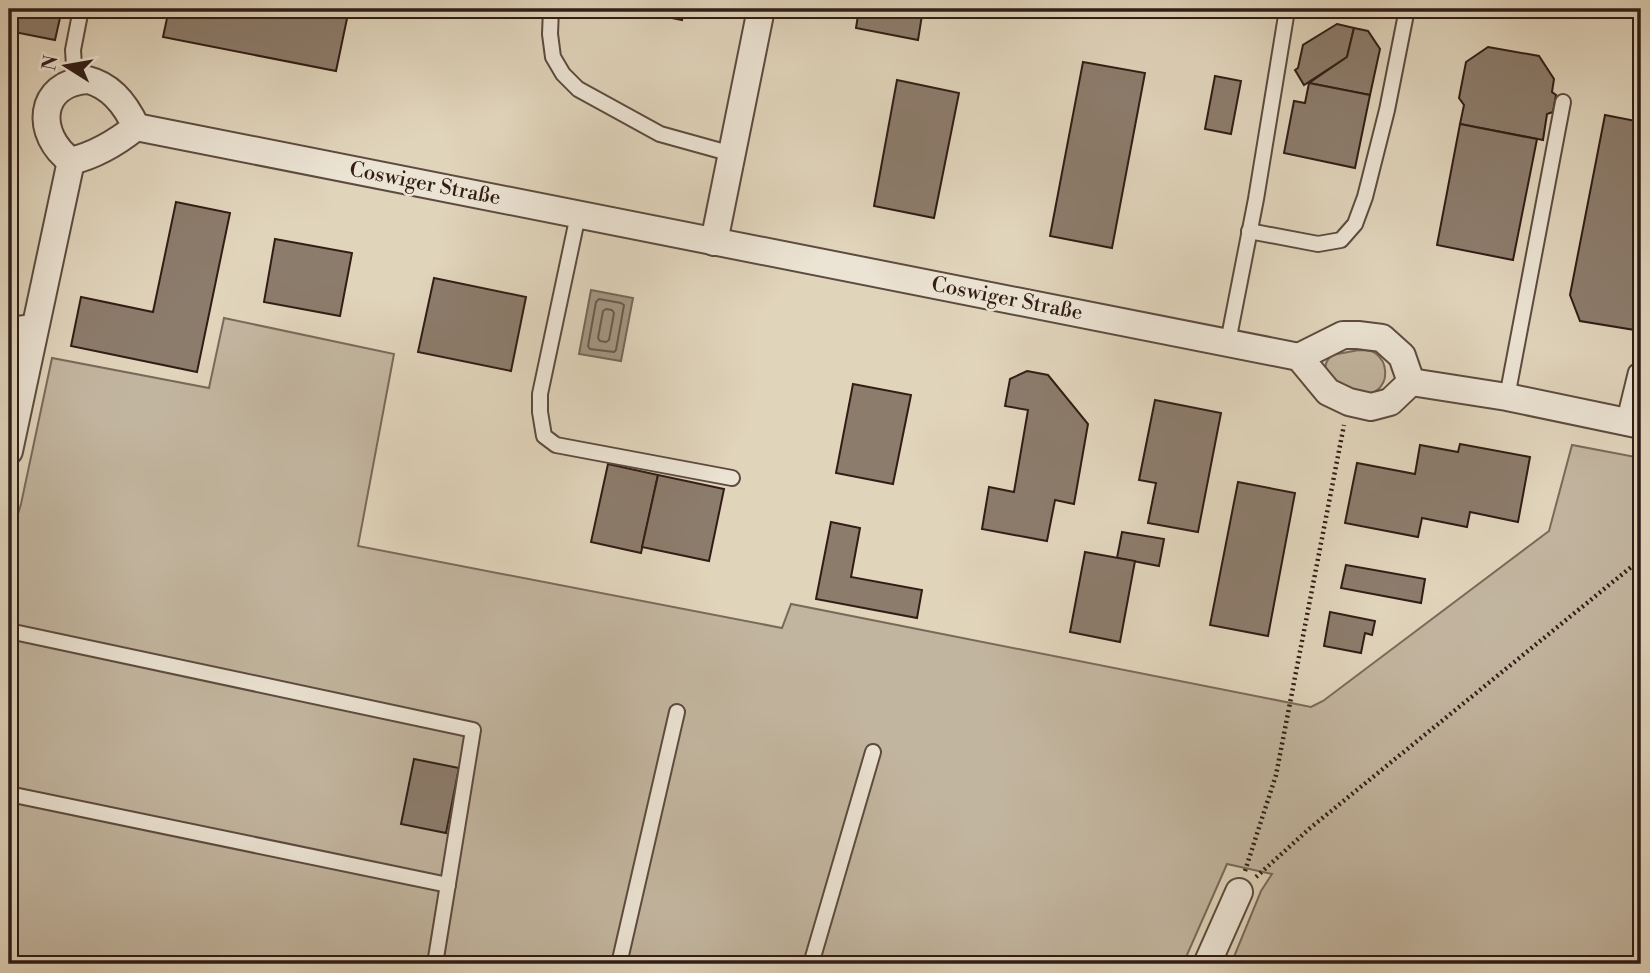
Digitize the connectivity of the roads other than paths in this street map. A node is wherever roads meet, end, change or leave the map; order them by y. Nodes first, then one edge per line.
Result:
1 (81, 9) edge
2 (551, 9) edge
3 (761, 9) edge
4 (1290, 9) edge
5 (1403, 9) edge
6 (75, 80) junction
7 (1563, 102) dead end
8 (136, 127) junction
9 (732, 154) junction
10 (71, 161) junction
11 (578, 215) junction
12 (1249, 231) junction
13 (714, 242) junction
14 (22, 330) edge
15 (1228, 342) junction
16 (1299, 357) junction
17 (1641, 371) edge
18 (1411, 382) junction
19 (1507, 397) junction
20 (1633, 423) edge
21 (9, 451) edge
22 (732, 478) dead end
23 (9, 631) edge
24 (677, 712) dead end
25 (873, 752) dead end
26 (9, 794) edge
27 (448, 885) junction
28 (1240, 892) road end
29 (435, 964) edge
30 (619, 964) edge
31 (811, 964) edge
32 (1208, 964) edge

1 - 6 lane
2 - 9 lane
3 - 9 street
4 - 12 lane
5 - 12 lane
6 - 8 street
6 - 10 street
7 - 19 lane
8 - 10 street
8 - 11 street, Coswiger Straße
9 - 13 street
10 - 14 street
11 - 13 street, Coswiger Straße
11 - 22 lane
12 - 15 lane
13 - 15 street, Coswiger Straße
14 - 21 street
15 - 16 street, Coswiger Straße
16 - 18 street
16 - 18 street
17 - 20 lane
18 - 19 street
19 - 20 street
23 - 27 lane
24 - 30 lane
25 - 31 lane
26 - 27 lane
27 - 29 lane
28 - 32 street

